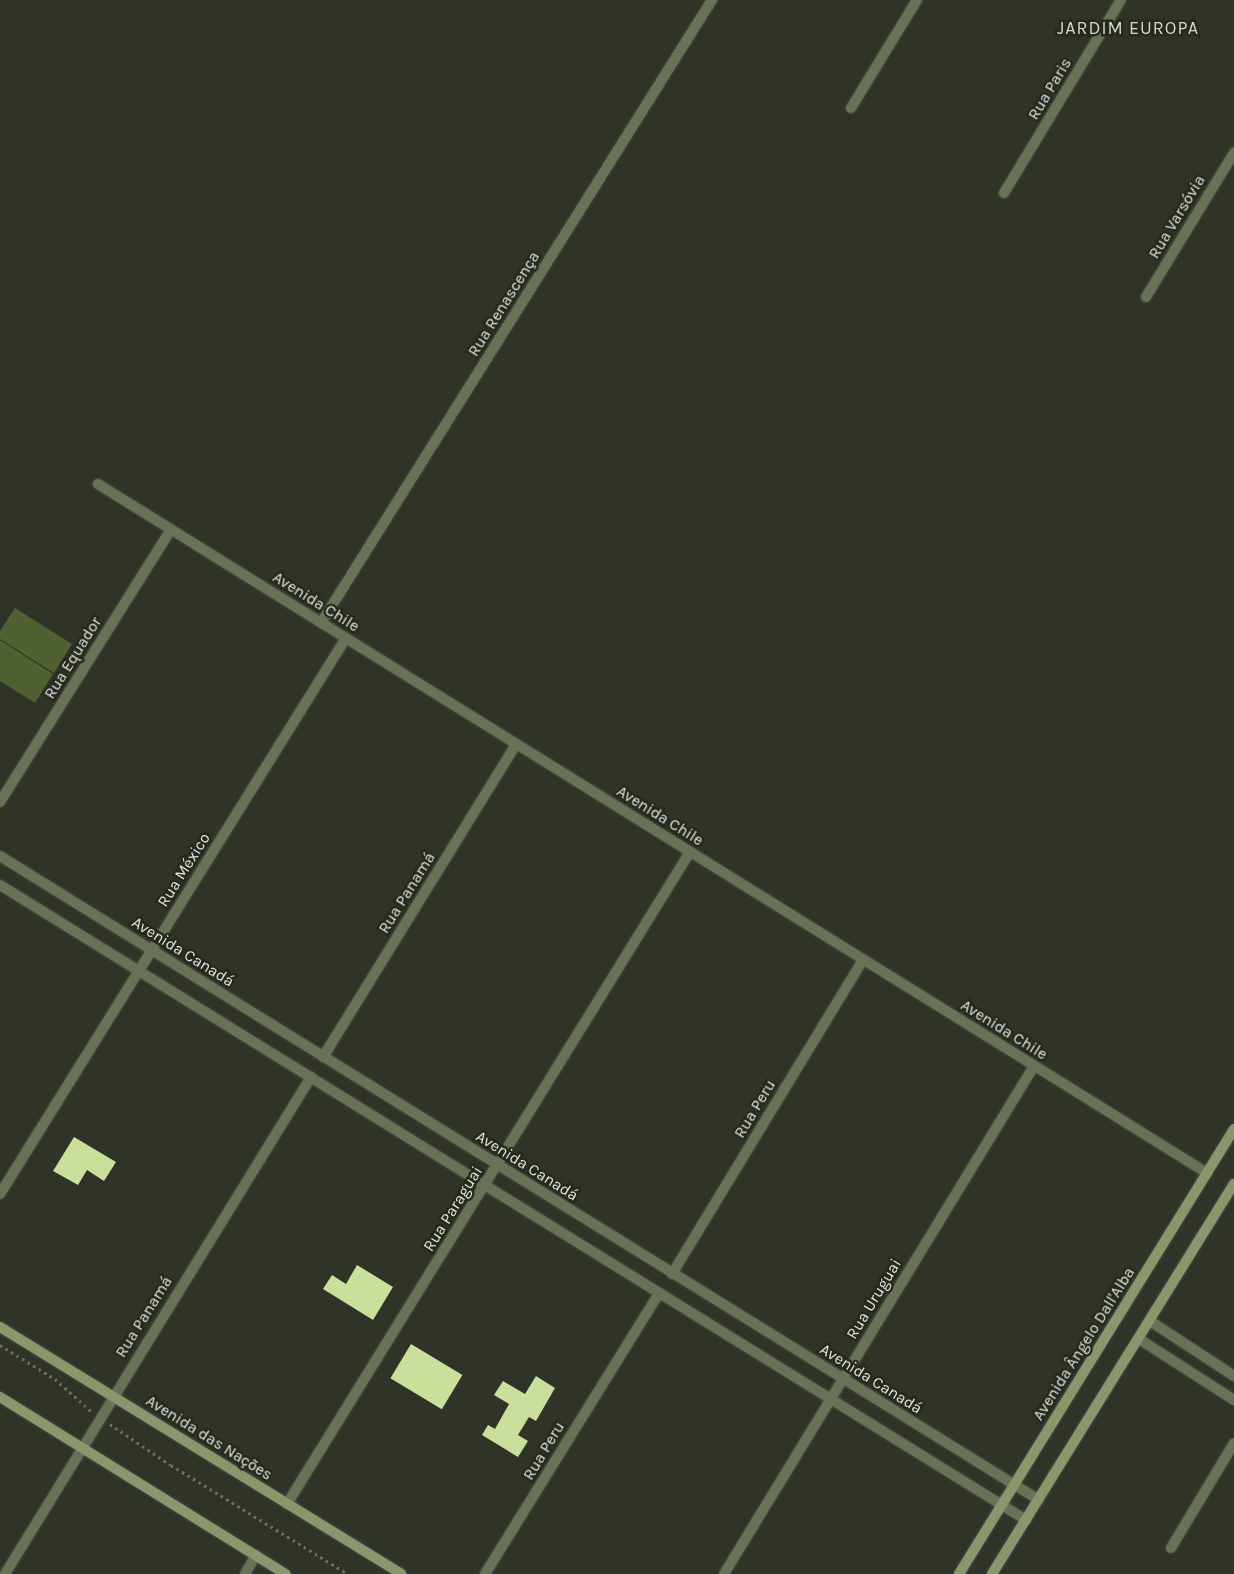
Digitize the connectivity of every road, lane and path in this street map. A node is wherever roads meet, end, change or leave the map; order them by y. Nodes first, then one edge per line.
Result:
1 (712, 0) edge
2 (917, 0) edge
3 (1121, 0) edge
4 (851, 108) dead end
5 (1234, 153) edge
6 (1004, 193) dead end
7 (1146, 297) dead end
8 (98, 484) dead end
9 (171, 529) junction
10 (321, 623) junction
11 (346, 638) junction
12 (516, 744) junction
13 (0, 802) edge
14 (690, 852) junction
15 (0, 856) edge
16 (0, 885) edge
17 (152, 951) junction
18 (863, 960) junction
19 (139, 971) junction
20 (323, 1057) junction
21 (1034, 1066) junction
22 (311, 1077) junction
23 (1234, 1129) edge
24 (498, 1166) junction
25 (1207, 1173) junction
26 (1234, 1184) edge
27 (486, 1186) junction
28 (0, 1194) edge
29 (672, 1274) junction
30 (659, 1293) junction
31 (1150, 1321) junction
32 (0, 1327) edge
33 (1139, 1339) junction
34 (0, 1345) edge
35 (1234, 1376) edge
36 (843, 1379) junction
37 (113, 1396) junction
38 (0, 1397) edge
39 (830, 1399) junction
40 (1234, 1400) edge
41 (100, 1417) junction
42 (1234, 1443) edge
43 (82, 1448) junction
44 (1014, 1486) junction
45 (1039, 1500) junction
46 (287, 1504) junction
47 (1002, 1506) junction
48 (1026, 1520) junction
49 (1171, 1548) dead end
50 (256, 1556) junction
51 (5, 1574) edge
52 (245, 1574) edge
53 (286, 1574) edge
54 (348, 1574) edge
55 (401, 1574) edge
56 (485, 1574) edge
57 (724, 1574) edge
58 (959, 1574) edge
59 (992, 1574) edge

1 - 10 street, Rua Renascença
2 - 4 street
3 - 6 street, Rua Paris
5 - 7 street, Rua Varsóvia
8 - 9 street, Avenida Chile
9 - 10 street, Avenida Chile
9 - 13 street, Rua Equador
10 - 11 street, Avenida Chile
11 - 12 street, Avenida Chile
11 - 17 street, Rua México
12 - 14 street, Avenida Chile
12 - 20 street, Rua Panamá
14 - 18 street, Avenida Chile
14 - 24 street, Rua Paraguai
15 - 17 street, Avenida Canadá
16 - 19 street
17 - 19 street, Rua México
17 - 20 street, Avenida Canadá
18 - 21 street, Avenida Chile
18 - 29 street, Rua Peru
19 - 22 street
19 - 28 street, Rua México
20 - 24 street, Avenida Canadá
21 - 25 street, Avenida Chile
21 - 36 street, Rua Uruguai
22 - 27 street
22 - 37 street, Rua Panamá
23 - 25 main road, Avenida Ângelo Dall'Alba
24 - 27 street, Rua Paraguai
24 - 29 street, Avenida Canadá
25 - 44 main road, Avenida Ângelo Dall'Alba
26 - 31 main road
27 - 30 street
27 - 46 street, Rua Paraguai
29 - 36 street, Avenida Canadá
30 - 39 street
30 - 56 street, Rua Peru
31 - 33 main road
31 - 35 street
32 - 37 main road, Avenida das Nações
33 - 40 street
33 - 45 main road
34 - 41 path
36 - 39 street, Rua Uruguai
36 - 44 street, Avenida Canadá
37 - 41 street, Rua Panamá
37 - 46 main road, Avenida das Nações
38 - 43 main road
39 - 47 street
39 - 57 street, Rua Uruguai
41 - 43 street, Rua Panamá
41 - 54 path
42 - 49 street
43 - 50 main road
43 - 51 street, Rua Panamá
44 - 45 street, Avenida Canadá
44 - 47 main road, Avenida Ângelo Dall'Alba
45 - 48 main road
46 - 55 main road, Avenida das Nações
47 - 48 street
47 - 58 main road, Avenida Ângelo Dall'Alba
48 - 59 main road
50 - 52 street
50 - 53 main road

